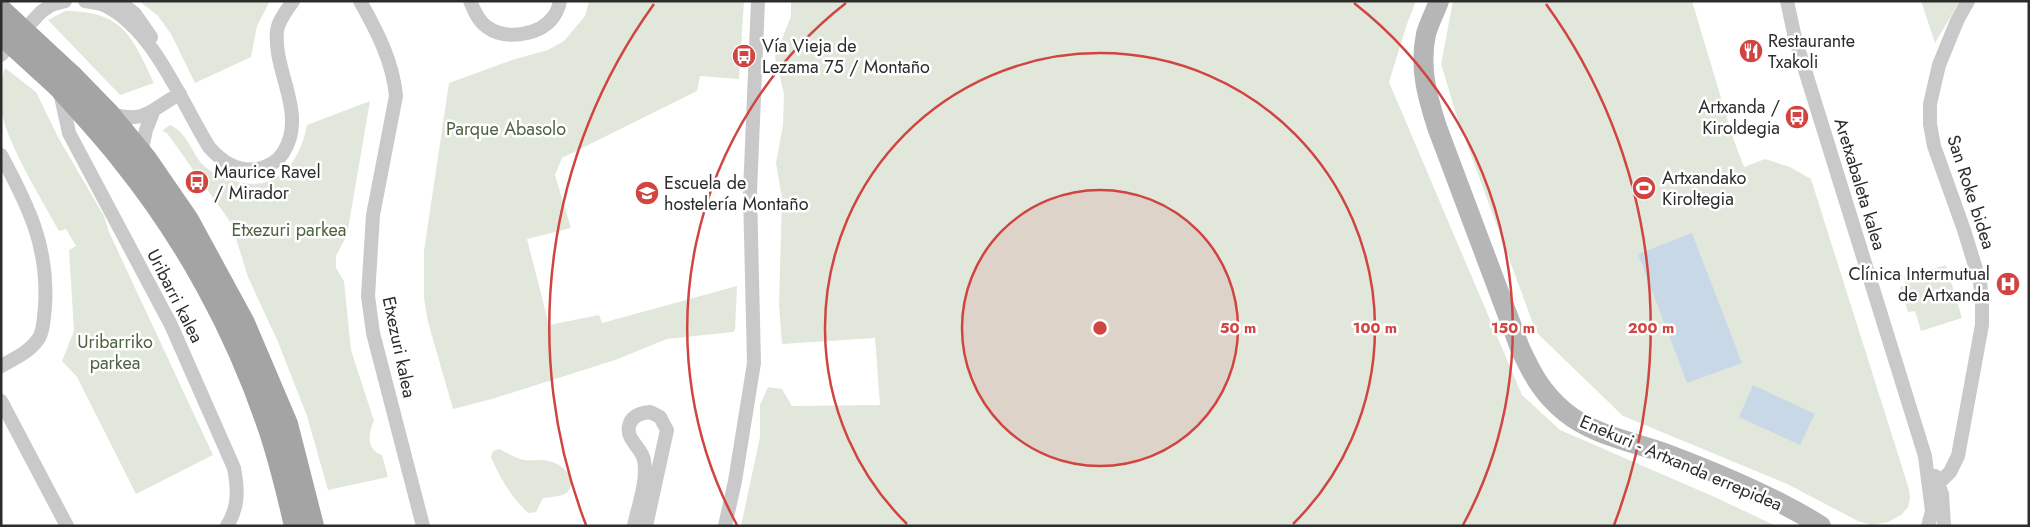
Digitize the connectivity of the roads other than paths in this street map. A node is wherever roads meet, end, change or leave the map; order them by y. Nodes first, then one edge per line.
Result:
1 (14, 1) edge
2 (66, 1) edge
3 (85, 1) edge
4 (119, 1) edge
5 (293, 1) edge
6 (360, 1) edge
7 (470, 1) edge
8 (560, 1) edge
9 (758, 1) edge
10 (1439, 1) edge
11 (1787, 1) edge
12 (1968, 1) edge
13 (1, 11) edge
14 (1, 34) edge
15 (155, 52) junction
16 (1, 55) edge
17 (65, 81) junction
18 (180, 94) junction
19 (153, 112) junction
20 (108, 114) junction
21 (142, 153) junction
22 (1, 154) edge
23 (1, 366) edge
24 (1, 402) edge
25 (1925, 456) junction
26 (1939, 483) junction
27 (67, 526) edge
28 (227, 526) edge
29 (295, 526) edge
30 (312, 526) edge
31 (423, 526) edge
32 (634, 526) edge
33 (646, 526) edge
34 (725, 526) edge
35 (1821, 526) edge
36 (1928, 526) edge
37 (1944, 526) edge

1 - 13 street
2 - 16 street
3 - 15 street
4 - 15 street
5 - 18 street
6 - 31 street, Etxezuri kalea
7 - 8 street
9 - 34 street
10 - 35 street, Enekuri - Artxanda errepidea
11 - 25 street, Aretxabaleta kalea
12 - 26 street, San Roke bidea
13 - 17 main road, bridge
14 - 17 main road, bridge
15 - 18 street
17 - 20 main road
17 - 28 street, Uribarri kalea
17 - 29 main road
18 - 19 street
19 - 20 street
19 - 21 street
20 - 21 main road
21 - 30 main road
22 - 23 street
24 - 27 street
25 - 26 street, Aretxabaleta kalea
25 - 36 street, Aretxabaleta kalea
26 - 37 street, Aretxabaleta kalea
32 - 33 street

